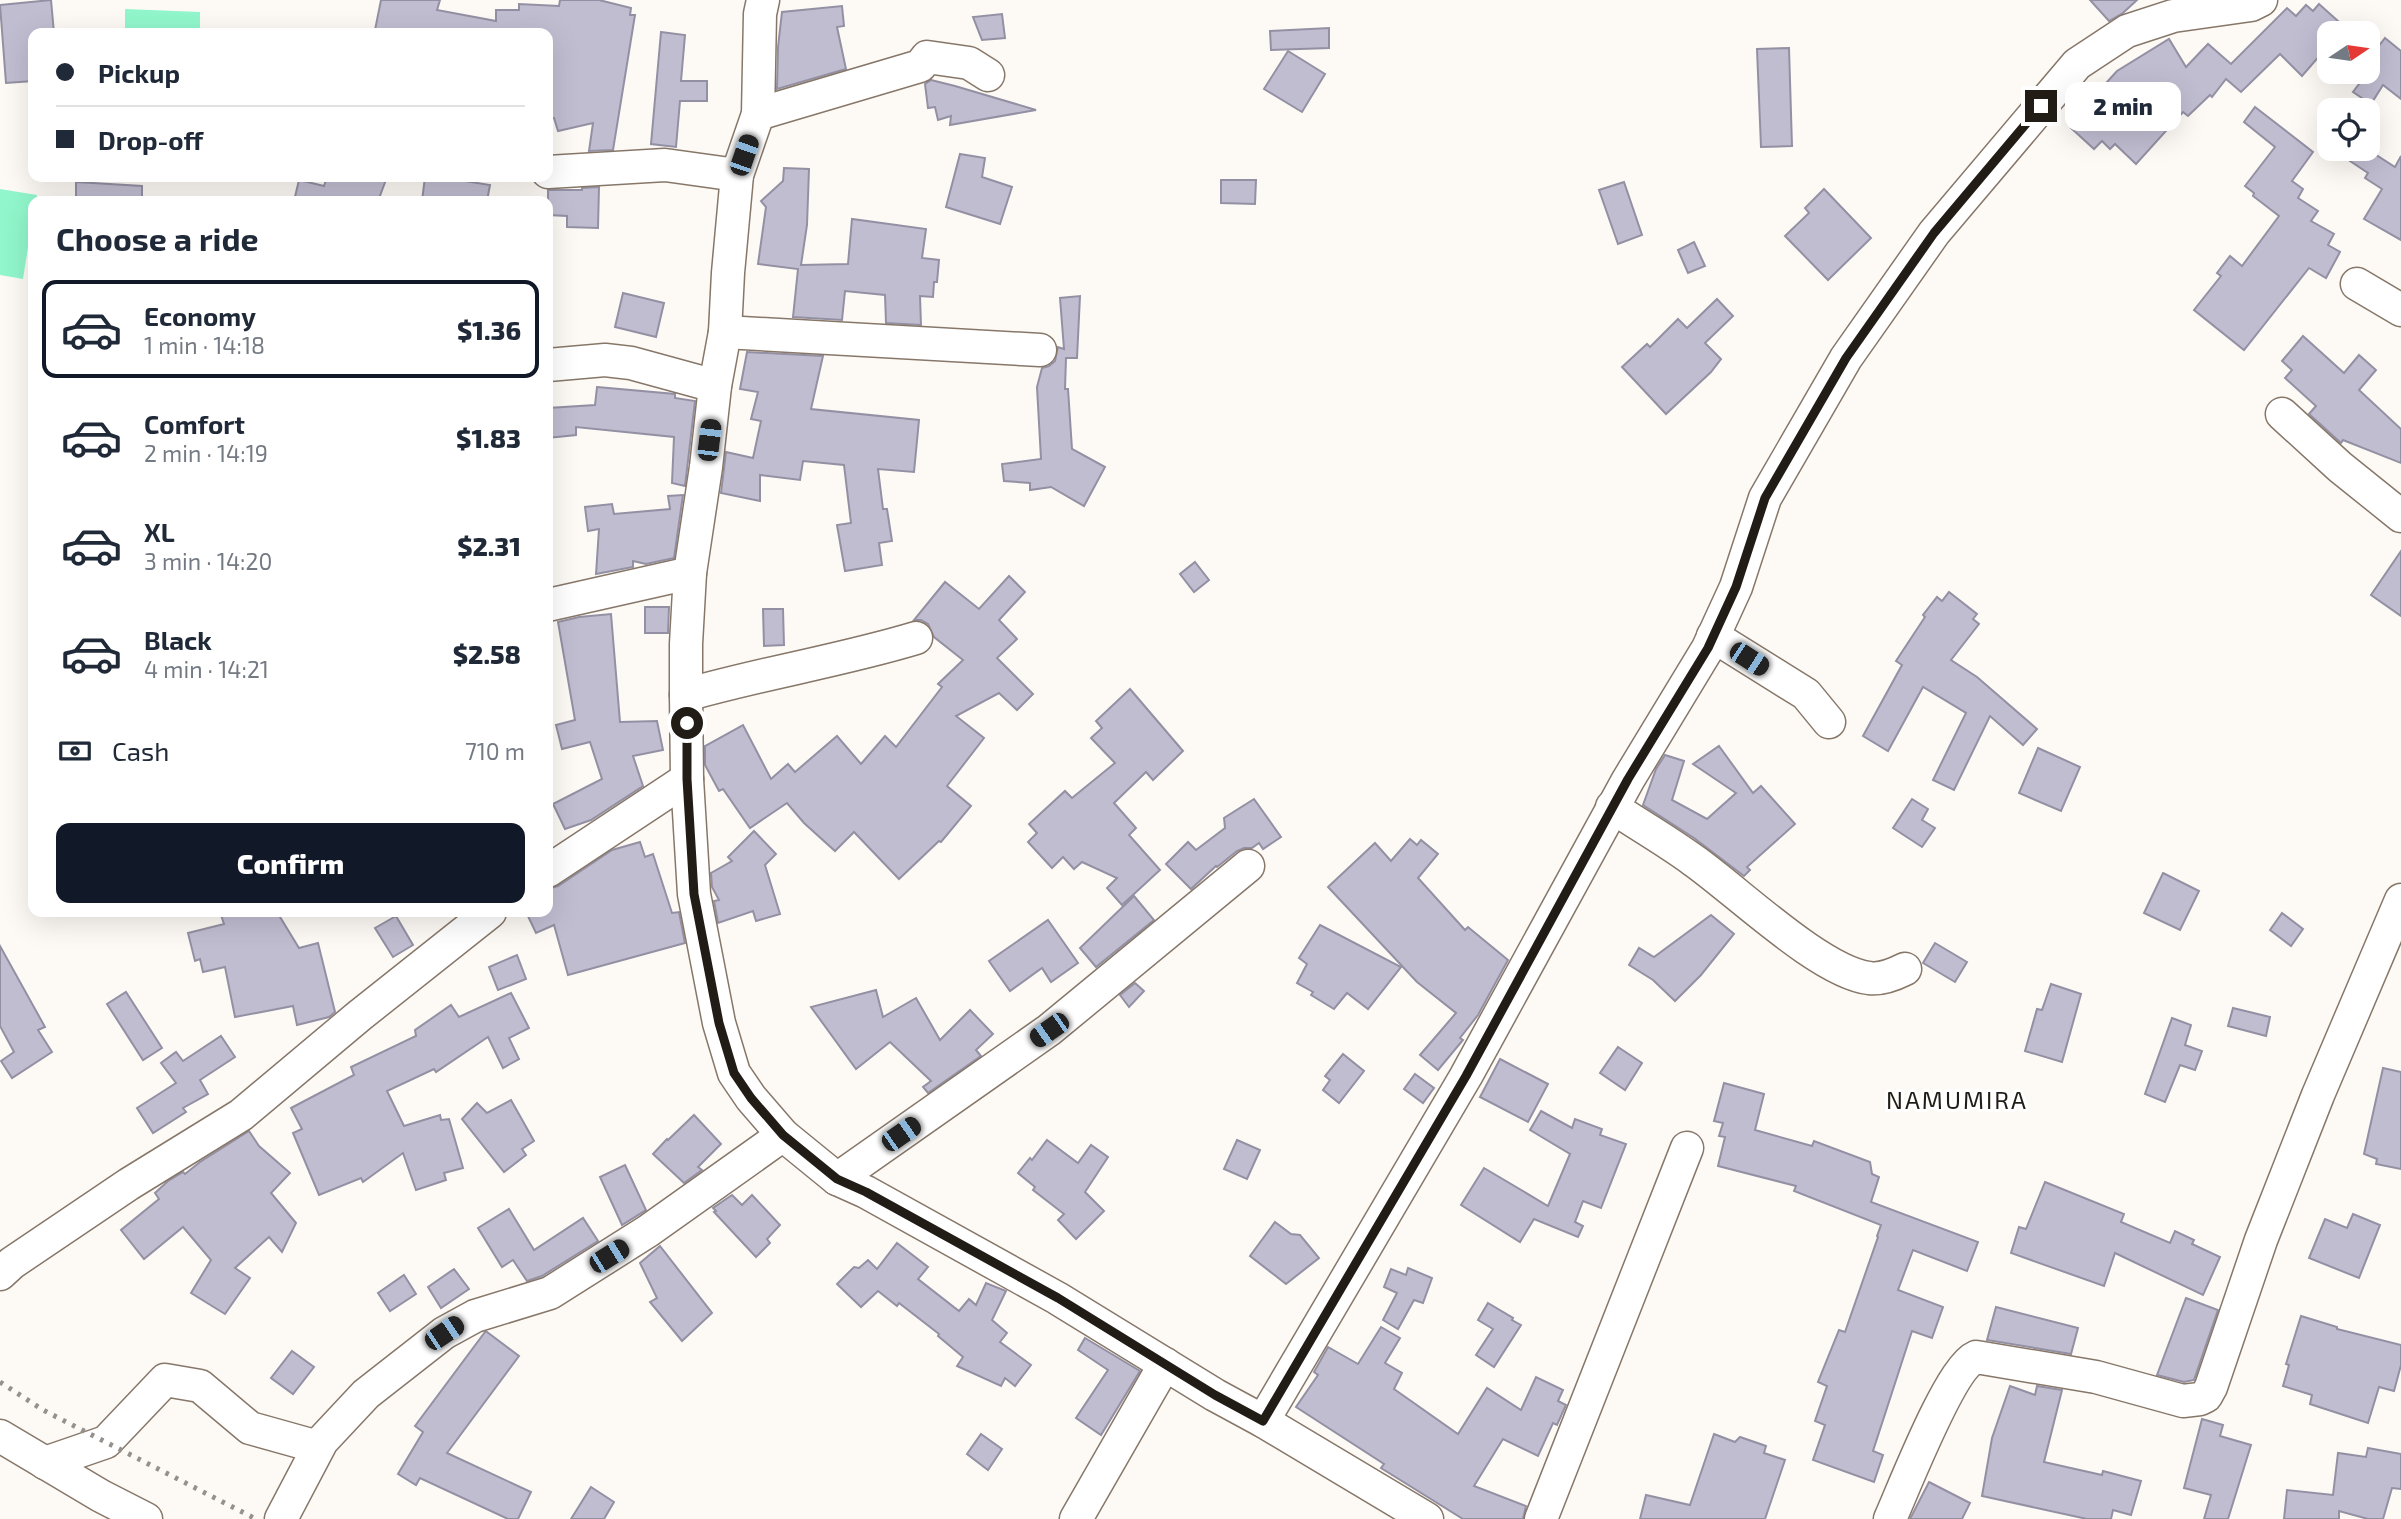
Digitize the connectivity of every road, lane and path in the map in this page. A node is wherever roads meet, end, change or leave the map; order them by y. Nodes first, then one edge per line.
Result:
1 (762, 0) edge
2 (2261, 0) edge
3 (988, 75) dead end
4 (758, 114) junction
5 (553, 172) edge
6 (737, 175) junction
7 (2357, 284) dead end
8 (2401, 310) edge
9 (725, 332) junction
10 (1040, 350) dead end
11 (553, 365) edge
12 (715, 386) junction
13 (2282, 414) dead end
14 (2401, 516) edge
15 (690, 573) junction
16 (553, 604) edge
17 (1713, 636) junction
18 (916, 638) dead end
19 (686, 695) junction
20 (1829, 722) dead end
21 (687, 779) junction
22 (1612, 807) junction
23 (1248, 866) dead end
24 (553, 868) edge
25 (2401, 901) edge
26 (484, 917) edge
27 (1905, 969) dead end
28 (783, 1135) junction
29 (1687, 1148) dead end
30 (837, 1179) junction
31 (0, 1274) edge
32 (1165, 1364) junction
33 (1263, 1421) junction
34 (0, 1436) edge
35 (318, 1447) junction
36 (45, 1463) junction
37 (146, 1519) edge
38 (281, 1519) edge
39 (1076, 1519) edge
40 (1427, 1519) edge
41 (1541, 1519) edge
42 (1890, 1519) edge

1 - 4 street
2 - 17 street
3 - 4 street
4 - 6 street
5 - 6 street
6 - 9 street
7 - 8 street
9 - 10 street
9 - 12 street
11 - 12 street
12 - 15 street
13 - 14 street
15 - 16 street
15 - 19 street
17 - 20 street
17 - 22 street
18 - 19 street
19 - 21 street
21 - 24 street
21 - 28 street
22 - 27 street
22 - 33 street
23 - 30 street
25 - 42 street
26 - 31 street
28 - 30 street
28 - 35 street
29 - 41 street
30 - 32 street
32 - 33 street
32 - 39 street
33 - 40 street
34 - 36 street
35 - 36 street
35 - 38 street
36 - 37 street

